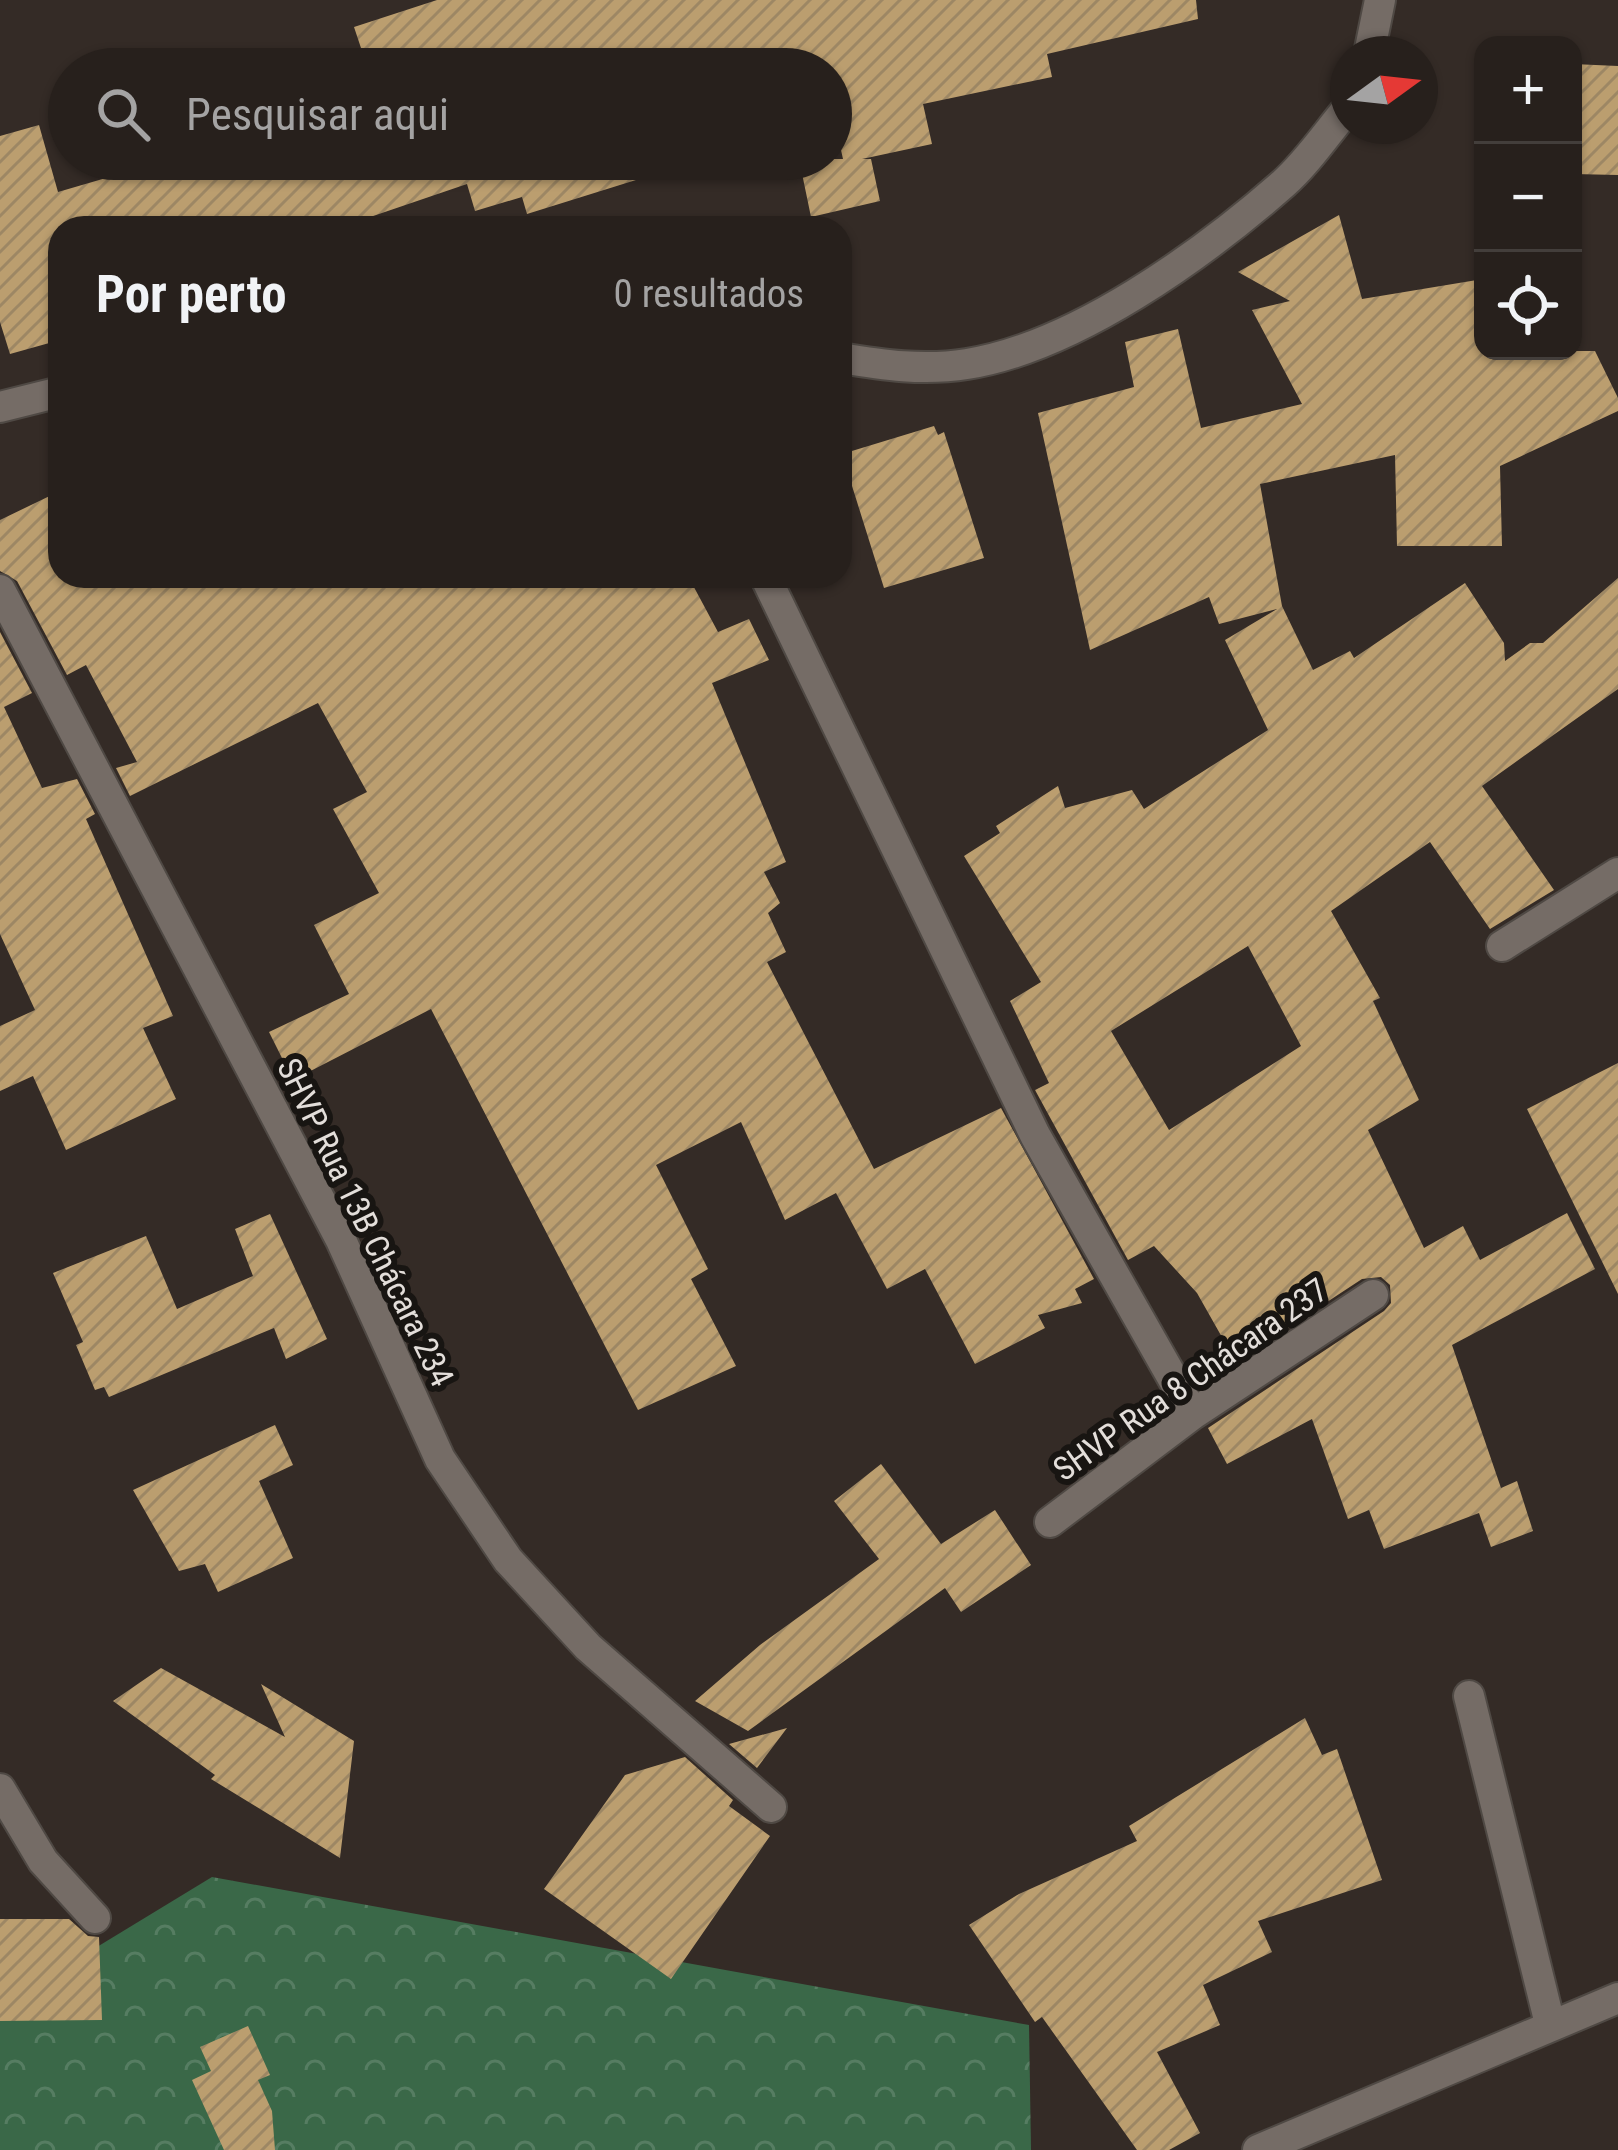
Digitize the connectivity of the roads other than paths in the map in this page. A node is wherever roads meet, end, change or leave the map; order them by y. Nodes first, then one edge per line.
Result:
1 (1380, 0) edge
2 (1373, 36) edge
3 (1330, 129) edge
4 (852, 360) edge
5 (48, 395) edge
6 (0, 407) edge
7 (771, 588) edge
8 (0, 590) edge
9 (1618, 873) edge
10 (1502, 946) dead end
11 (1373, 1295) dead end
12 (1193, 1414) junction
13 (1050, 1522) dead end
14 (1469, 1696) dead end
15 (0, 1789) edge
16 (770, 1807) dead end
17 (95, 1918) dead end
18 (1618, 1998) edge
19 (1550, 2024) junction
20 (1258, 2150) edge

1 - 2 street
3 - 4 street
5 - 6 street
7 - 12 street
8 - 16 street, SHVP Rua 13B Chácara 234
9 - 10 street
11 - 12 street, SHVP Rua 8 Chácara 237
12 - 13 street, SHVP Rua 8 Chácara 237
14 - 19 street
15 - 17 street
18 - 19 street
19 - 20 street

